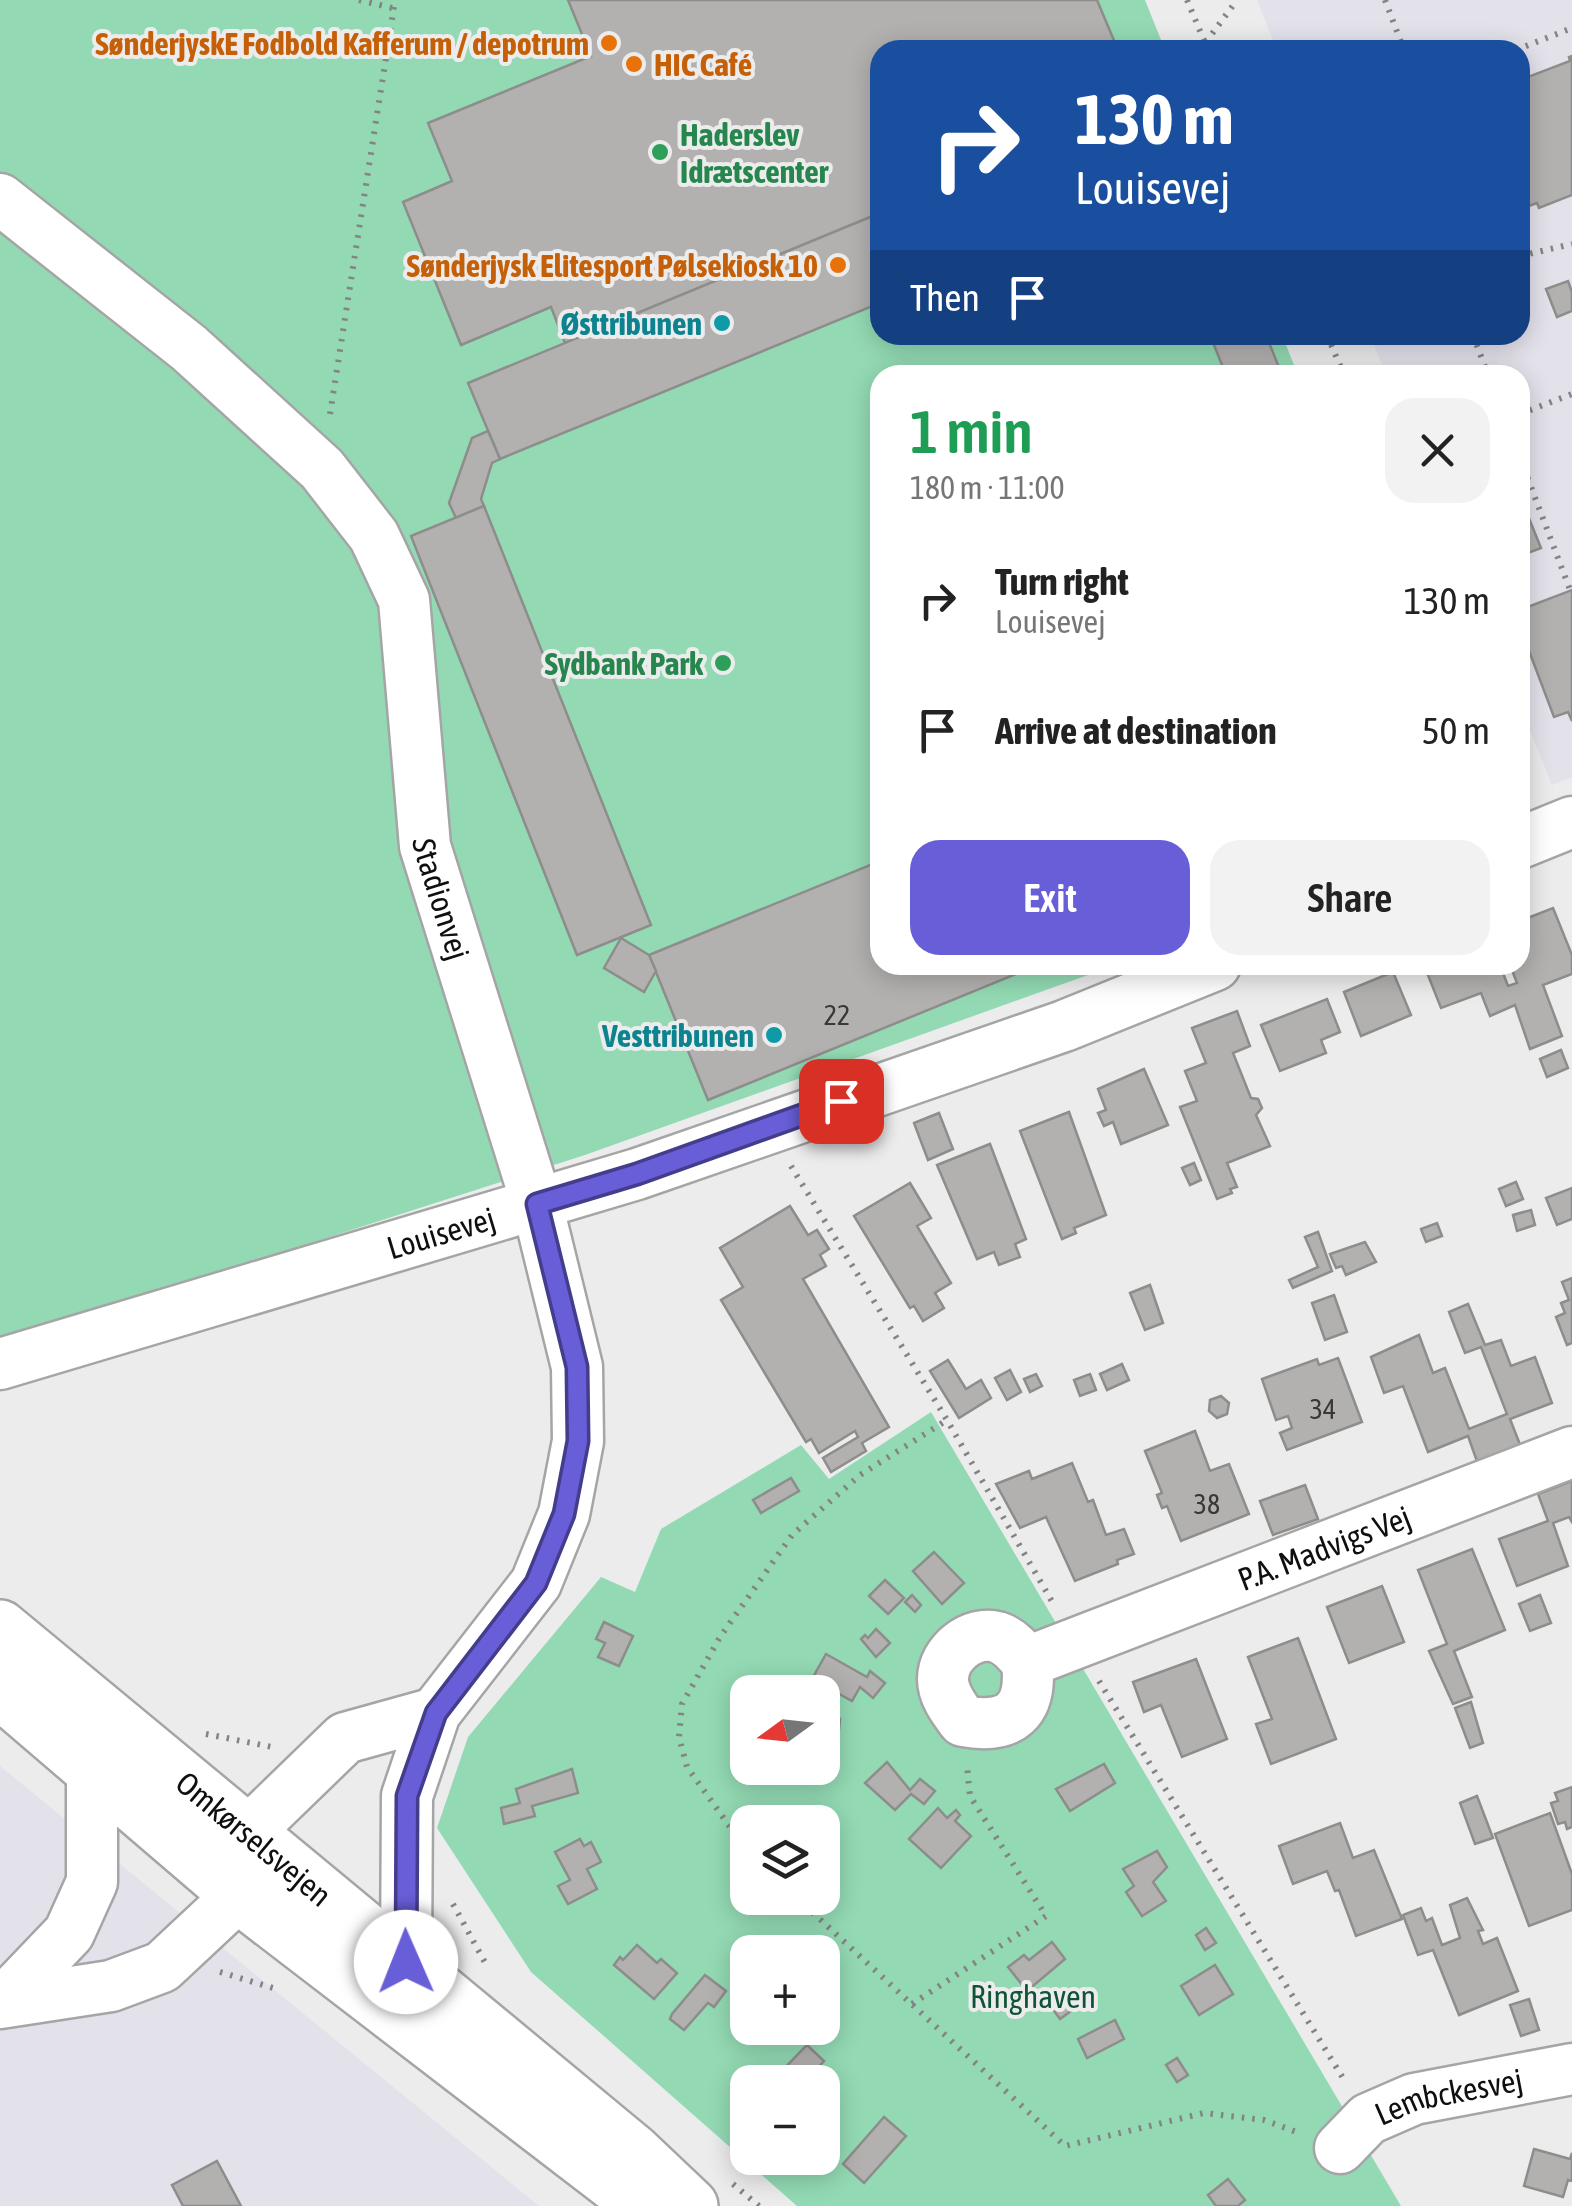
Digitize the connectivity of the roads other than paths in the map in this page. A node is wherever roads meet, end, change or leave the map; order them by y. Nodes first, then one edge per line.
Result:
1 (0, 200) edge
2 (1572, 822) edge
3 (1530, 838) edge
4 (1190, 975) edge
5 (537, 1204) junction
6 (0, 1364) edge
7 (1572, 1452) edge
8 (0, 1628) edge
9 (1027, 1662) junction
10 (0, 1690) edge
11 (436, 1713) junction
12 (92, 1768) junction
13 (248, 1832) junction
14 (240, 1895) junction
15 (406, 1962) junction
16 (3, 2002) edge
17 (1572, 2069) edge
18 (1340, 2148) road end
19 (644, 2206) edge
20 (690, 2206) edge

1 - 5 street, Stadionvej
2 - 3 street
4 - 5 street, Louisevej
5 - 6 street, Louisevej
5 - 11 street, Stadionvej
7 - 9 street, P.A. Madvigs Vej
8 - 13 main road, Omkørselsvejen
9 - 9 street
10 - 12 main road, Omkørselsvejen
11 - 13 street
11 - 15 street, Stadionvej
12 - 14 main road, Omkørselsvejen
12 - 16 street
13 - 15 main road, Omkørselsvejen
14 - 16 street
14 - 19 main road, Omkørselsvejen
15 - 20 main road, Omkørselsvejen
17 - 18 street, Lembckesvej

